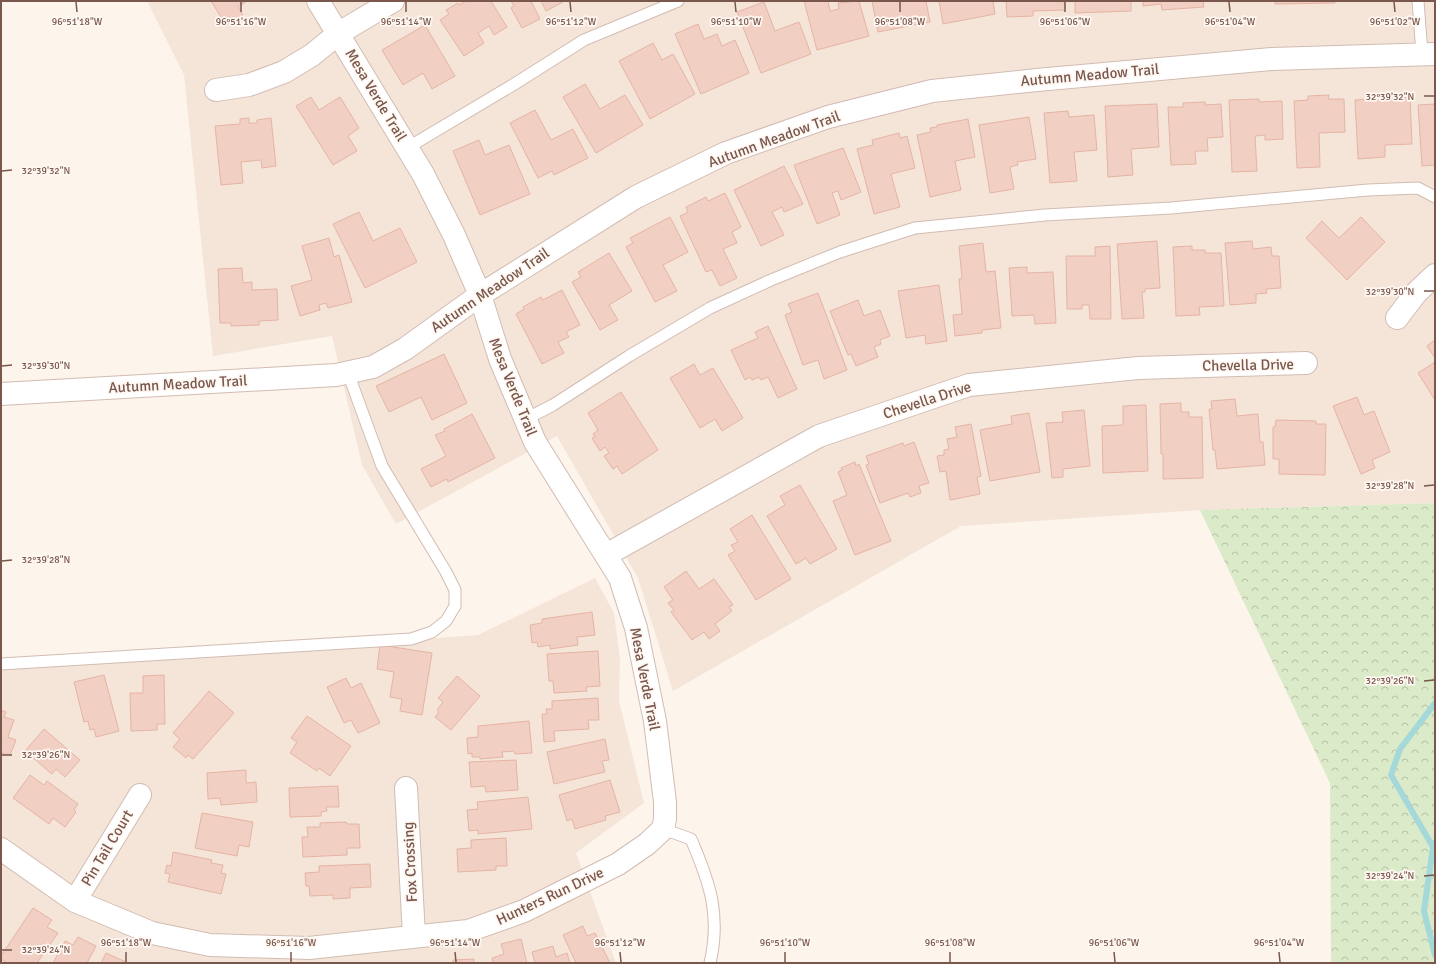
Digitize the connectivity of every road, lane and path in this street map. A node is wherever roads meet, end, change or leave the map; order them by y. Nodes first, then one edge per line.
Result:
1 (318, 1) edge
2 (393, 1) edge
3 (678, 1) edge
4 (1418, 1) edge
5 (339, 33) junction
6 (1429, 54) edge
7 (216, 90) dead end
8 (407, 148) junction
9 (1435, 197) edge
10 (1435, 275) edge
11 (480, 294) junction
12 (1397, 318) dead end
13 (1306, 363) dead end
14 (348, 373) junction
15 (1, 394) edge
16 (526, 419) junction
17 (606, 555) junction
18 (1, 664) edge
19 (406, 788) dead end
20 (140, 795) dead end
21 (663, 829) junction
22 (3, 854) edge
23 (75, 901) junction
24 (414, 936) junction
25 (710, 963) edge

1 - 5 street, Mesa Verde Trail
2 - 5 street
3 - 8 lane
4 - 6 lane
5 - 7 street
5 - 8 street, Mesa Verde Trail
6 - 11 street, Autumn Meadow Trail
8 - 11 street, Mesa Verde Trail
9 - 16 lane
10 - 12 street
11 - 14 street, Autumn Meadow Trail
11 - 16 street, Mesa Verde Trail
13 - 17 street, Chevella Drive
14 - 15 street, Autumn Meadow Trail
14 - 18 lane
16 - 17 street, Mesa Verde Trail
17 - 21 street, Mesa Verde Trail
19 - 24 street, Fox Crossing
20 - 23 street, Pin Tail Court
21 - 24 street, Hunters Run Drive
21 - 25 lane
22 - 23 street, Hunters Run Drive
23 - 24 street, Hunters Run Drive

